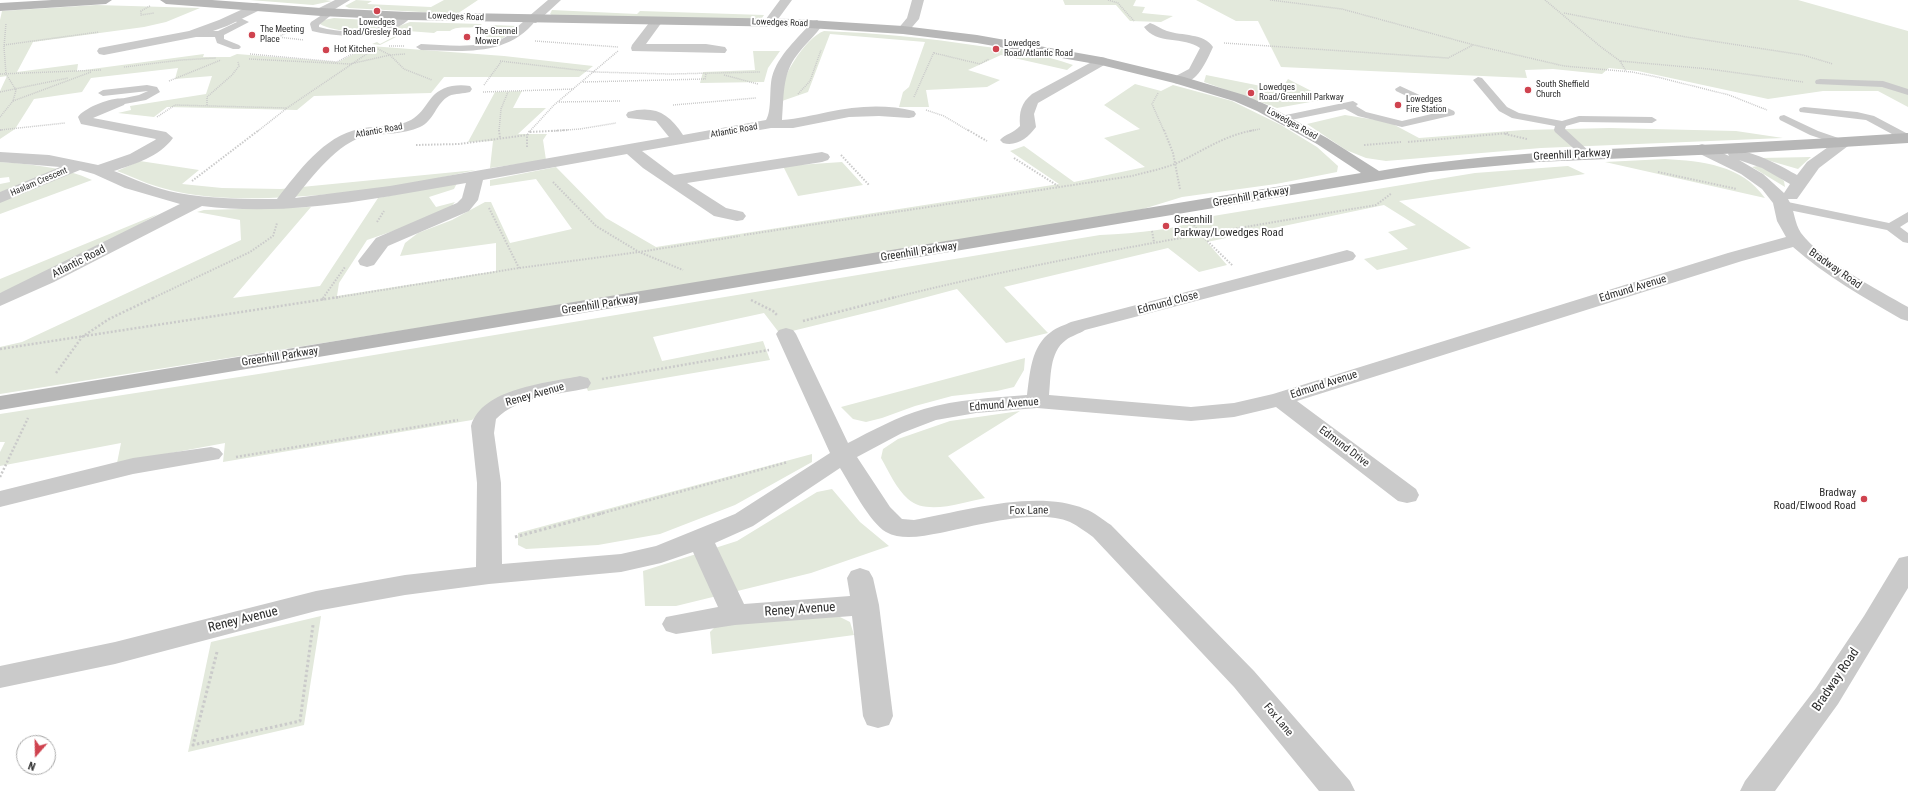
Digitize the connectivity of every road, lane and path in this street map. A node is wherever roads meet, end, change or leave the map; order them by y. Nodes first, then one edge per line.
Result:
1 (106, 0) edge
2 (166, 0) edge
3 (344, 0) edge
4 (555, 0) edge
5 (786, 0) edge
6 (918, 0) edge
7 (1108, 0) edge
8 (1270, 0) edge
9 (1545, 0) edge
10 (4, 7) edge
11 (256, 7) junction
12 (326, 12) junction
13 (1564, 14) junction
14 (408, 16) junction
15 (234, 18) junction
16 (532, 20) junction
17 (656, 22) junction
18 (769, 23) junction
19 (823, 25) junction
20 (1150, 27) joint
21 (904, 30) junction
22 (104, 32) dead end
23 (192, 34) junction
24 (220, 34) junction
25 (940, 34) junction
26 (504, 41) junction
27 (1205, 44) junction
28 (1474, 45) junction
29 (4, 46) junction
30 (380, 46) dead end
31 (0, 47) edge
32 (236, 47) joint
33 (420, 47) dead end
34 (623, 48) junction
35 (637, 48) junction
36 (362, 49) dead end
37 (720, 50) dead end
38 (104, 51) dead end
39 (408, 55) dead end
40 (497, 61) dead end
41 (501, 61) junction
42 (1101, 61) junction
43 (1620, 61) junction
44 (350, 64) junction
45 (1838, 66) dead end
46 (119, 68) dead end
47 (107, 69) dead end
48 (95, 70) junction
49 (595, 72) junction
50 (781, 72) junction
51 (1626, 72) junction
52 (0, 74) edge
53 (6, 74) junction
54 (706, 74) junction
55 (720, 74) junction
56 (76, 76) junction
57 (1178, 80) junction
58 (1478, 80) dead end
59 (583, 82) junction
60 (1820, 82) joint
61 (483, 86) dead end
62 (154, 89) junction
63 (465, 89) dead end
64 (1400, 89) dead end
65 (16, 90) junction
66 (0, 92) edge
67 (508, 92) dead end
68 (1908, 92) edge
69 (103, 93) dead end
70 (776, 99) junction
71 (13, 101) junction
72 (119, 102) joint
73 (558, 102) junction
74 (207, 105) junction
75 (287, 108) junction
76 (1804, 110) dead end
77 (906, 112) junction
78 (633, 115) junction
79 (0, 117) edge
80 (1784, 118) joint
81 (1281, 119) junction
82 (1652, 120) dead end
83 (86, 121) junction
84 (1258, 123) dead end
85 (770, 124) junction
86 (1562, 124) junction
87 (0, 130) edge
88 (135, 131) junction
89 (529, 132) junction
90 (1515, 132) dead end
91 (527, 135) junction
92 (500, 138) junction
93 (1908, 138) edge
94 (1008, 140) dead end
95 (679, 141) junction
96 (988, 142) dead end
97 (1843, 143) junction
98 (413, 145) dead end
99 (1333, 148) junction
100 (630, 149) junction
101 (1720, 149) junction
102 (1702, 150) junction
103 (1585, 154) junction
104 (0, 157) edge
105 (822, 157) dead end
106 (1013, 158) dead end
107 (1175, 164) junction
108 (78, 165) junction
109 (533, 166) junction
110 (99, 170) junction
111 (476, 175) junction
112 (1375, 175) junction
113 (670, 180) junction
114 (1800, 183) junction
115 (1059, 186) junction
116 (1396, 191) dead end
117 (473, 194) junction
118 (172, 197) junction
119 (0, 198) edge
120 (199, 201) junction
121 (275, 204) junction
122 (1783, 205) junction
123 (1183, 208) junction
124 (737, 216) dead end
125 (1908, 216) edge
126 (1891, 227) junction
127 (1200, 234) junction
128 (1908, 239) edge
129 (1797, 240) junction
130 (639, 252) junction
131 (1347, 256) dead end
132 (367, 261) dead end
133 (519, 268) junction
134 (1250, 281) junction
135 (722, 285) junction
136 (0, 300) edge
137 (1908, 314) edge
138 (788, 335) junction
139 (82, 338) junction
140 (0, 349) edge
141 (580, 383) joint
142 (39, 396) junction
143 (1280, 399) junction
144 (1037, 401) junction
145 (0, 403) edge
146 (486, 415) junction
147 (211, 454) joint
148 (843, 455) junction
149 (793, 461) dead end
150 (0, 477) edge
151 (1407, 495) dead end
152 (0, 499) edge
153 (700, 539) junction
154 (489, 544) junction
155 (1908, 565) edge
156 (489, 574) junction
157 (860, 578) dead end
158 (316, 601) junction
159 (865, 605) junction
160 (735, 615) junction
161 (225, 624) junction
162 (676, 624) dead end
163 (0, 677) edge
164 (878, 716) dead end
165 (1339, 791) edge
166 (1756, 791) edge

1 - 10 street
2 - 11 street, Lowedges Road
3 - 12 street
4 - 16 street
5 - 18 street
6 - 21 street
7 - 20 path
8 - 28 path
9 - 13 path
10 - 29 path
11 - 12 street, Lowedges Road
11 - 15 street
12 - 14 street, Lowedges Road
12 - 14 lane
13 - 43 path
13 - 45 path
14 - 16 street, Lowedges Road
15 - 23 street
15 - 24 lane
16 - 17 street, Lowedges Road
16 - 26 lane
17 - 18 street, Lowedges Road
17 - 35 street
18 - 19 street, Lowedges Road
19 - 21 street, Lowedges Road
19 - 50 street, Atlantic Road
19 - 70 path
20 - 27 street
21 - 25 street, Lowedges Road
22 - 29 path
23 - 24 lane
23 - 38 street
24 - 32 lane
25 - 42 street, Lowedges Road
25 - 77 path
26 - 33 lane
26 - 34 path
26 - 41 path
27 - 28 path
27 - 57 street
28 - 51 path
29 - 31 path
29 - 53 path
30 - 44 path
32 - 36 path
34 - 35 street
34 - 49 path
35 - 37 street
39 - 44 path
40 - 41 path
41 - 49 path
41 - 61 path
42 - 57 street, Lowedges Road
42 - 94 street
43 - 51 path
43 - 60 path
44 - 74 path
44 - 75 path
46 - 62 path
47 - 48 path
48 - 53 path
48 - 56 path
49 - 54 path
49 - 59 path
50 - 55 path
50 - 70 street, Atlantic Road
51 - 80 path
52 - 53 path
53 - 65 path
54 - 55 path
54 - 59 path
55 - 70 path
56 - 65 path
56 - 71 path
57 - 81 street, Lowedges Road
57 - 107 path
58 - 86 lane
59 - 73 path
60 - 68 lane
62 - 69 lane
62 - 72 lane
63 - 121 street, Atlantic Road
64 - 81 lane
65 - 66 path
65 - 71 path
67 - 92 path
70 - 78 path
70 - 85 street, Atlantic Road
71 - 79 path
72 - 83 street
73 - 78 path
73 - 89 path
74 - 75 path
74 - 88 path
75 - 118 path
76 - 93 lane
77 - 85 street
77 - 96 path
78 - 89 path
78 - 95 street
80 - 97 lane
81 - 99 street, Lowedges Road
82 - 86 lane
83 - 87 path
83 - 88 street
84 - 107 path
85 - 95 street, Atlantic Road
86 - 103 lane
88 - 110 street
89 - 91 path
90 - 99 path
91 - 92 path
91 - 109 path
92 - 98 path
93 - 97 street
95 - 100 street, Atlantic Road
97 - 101 street, Greenhill Parkway
97 - 114 street
99 - 112 street, Lowedges Road
100 - 109 street, Atlantic Road
100 - 113 street
101 - 102 street, Greenhill Parkway
101 - 114 street
102 - 103 street, Greenhill Parkway
102 - 122 street, Bradway Road
103 - 112 street, Greenhill Parkway
104 - 108 street, Atlantic Road
105 - 113 street
106 - 115 path
107 - 115 path
107 - 123 path
108 - 110 street, Atlantic Road
108 - 119 street, Haslam Crescent
109 - 111 street, Atlantic Road
109 - 130 path
110 - 118 street, Atlantic Road
111 - 117 street
111 - 121 street, Atlantic Road
112 - 123 street, Greenhill Parkway
113 - 124 street
114 - 122 street
115 - 130 path
116 - 127 path
117 - 132 street
117 - 133 path
118 - 120 street, Atlantic Road
120 - 121 street, Atlantic Road
120 - 136 street, Atlantic Road
121 - 139 path
122 - 126 lane
122 - 129 street, Bradway Road
123 - 127 path
123 - 135 street, Greenhill Parkway
125 - 126 lane
126 - 128 lane
127 - 134 path
127 - 138 path
129 - 137 street, Bradway Road
129 - 143 street, Edmund Avenue
130 - 133 path
130 - 135 path
131 - 134 street, Edmund Close
133 - 139 path
134 - 144 street, Edmund Close
135 - 138 path
135 - 142 street, Greenhill Parkway
138 - 141 path
138 - 148 street, Fox Lane
139 - 140 path
139 - 142 path
141 - 146 street, Reney Avenue
142 - 145 street, Greenhill Parkway
142 - 150 path
143 - 144 street, Edmund Avenue
143 - 151 street, Edmund Drive
144 - 148 street, Edmund Avenue
146 - 147 path
146 - 154 street
147 - 152 street
148 - 153 street, Reney Avenue
148 - 165 street, Fox Lane
149 - 154 path
153 - 156 street, Reney Avenue
153 - 160 street
154 - 156 street
155 - 166 street, Bradway Road
156 - 158 street, Reney Avenue
157 - 159 street
158 - 161 street, Reney Avenue
158 - 161 path
159 - 160 street, Reney Avenue
159 - 164 street
160 - 162 street, Reney Avenue
161 - 163 street, Reney Avenue

